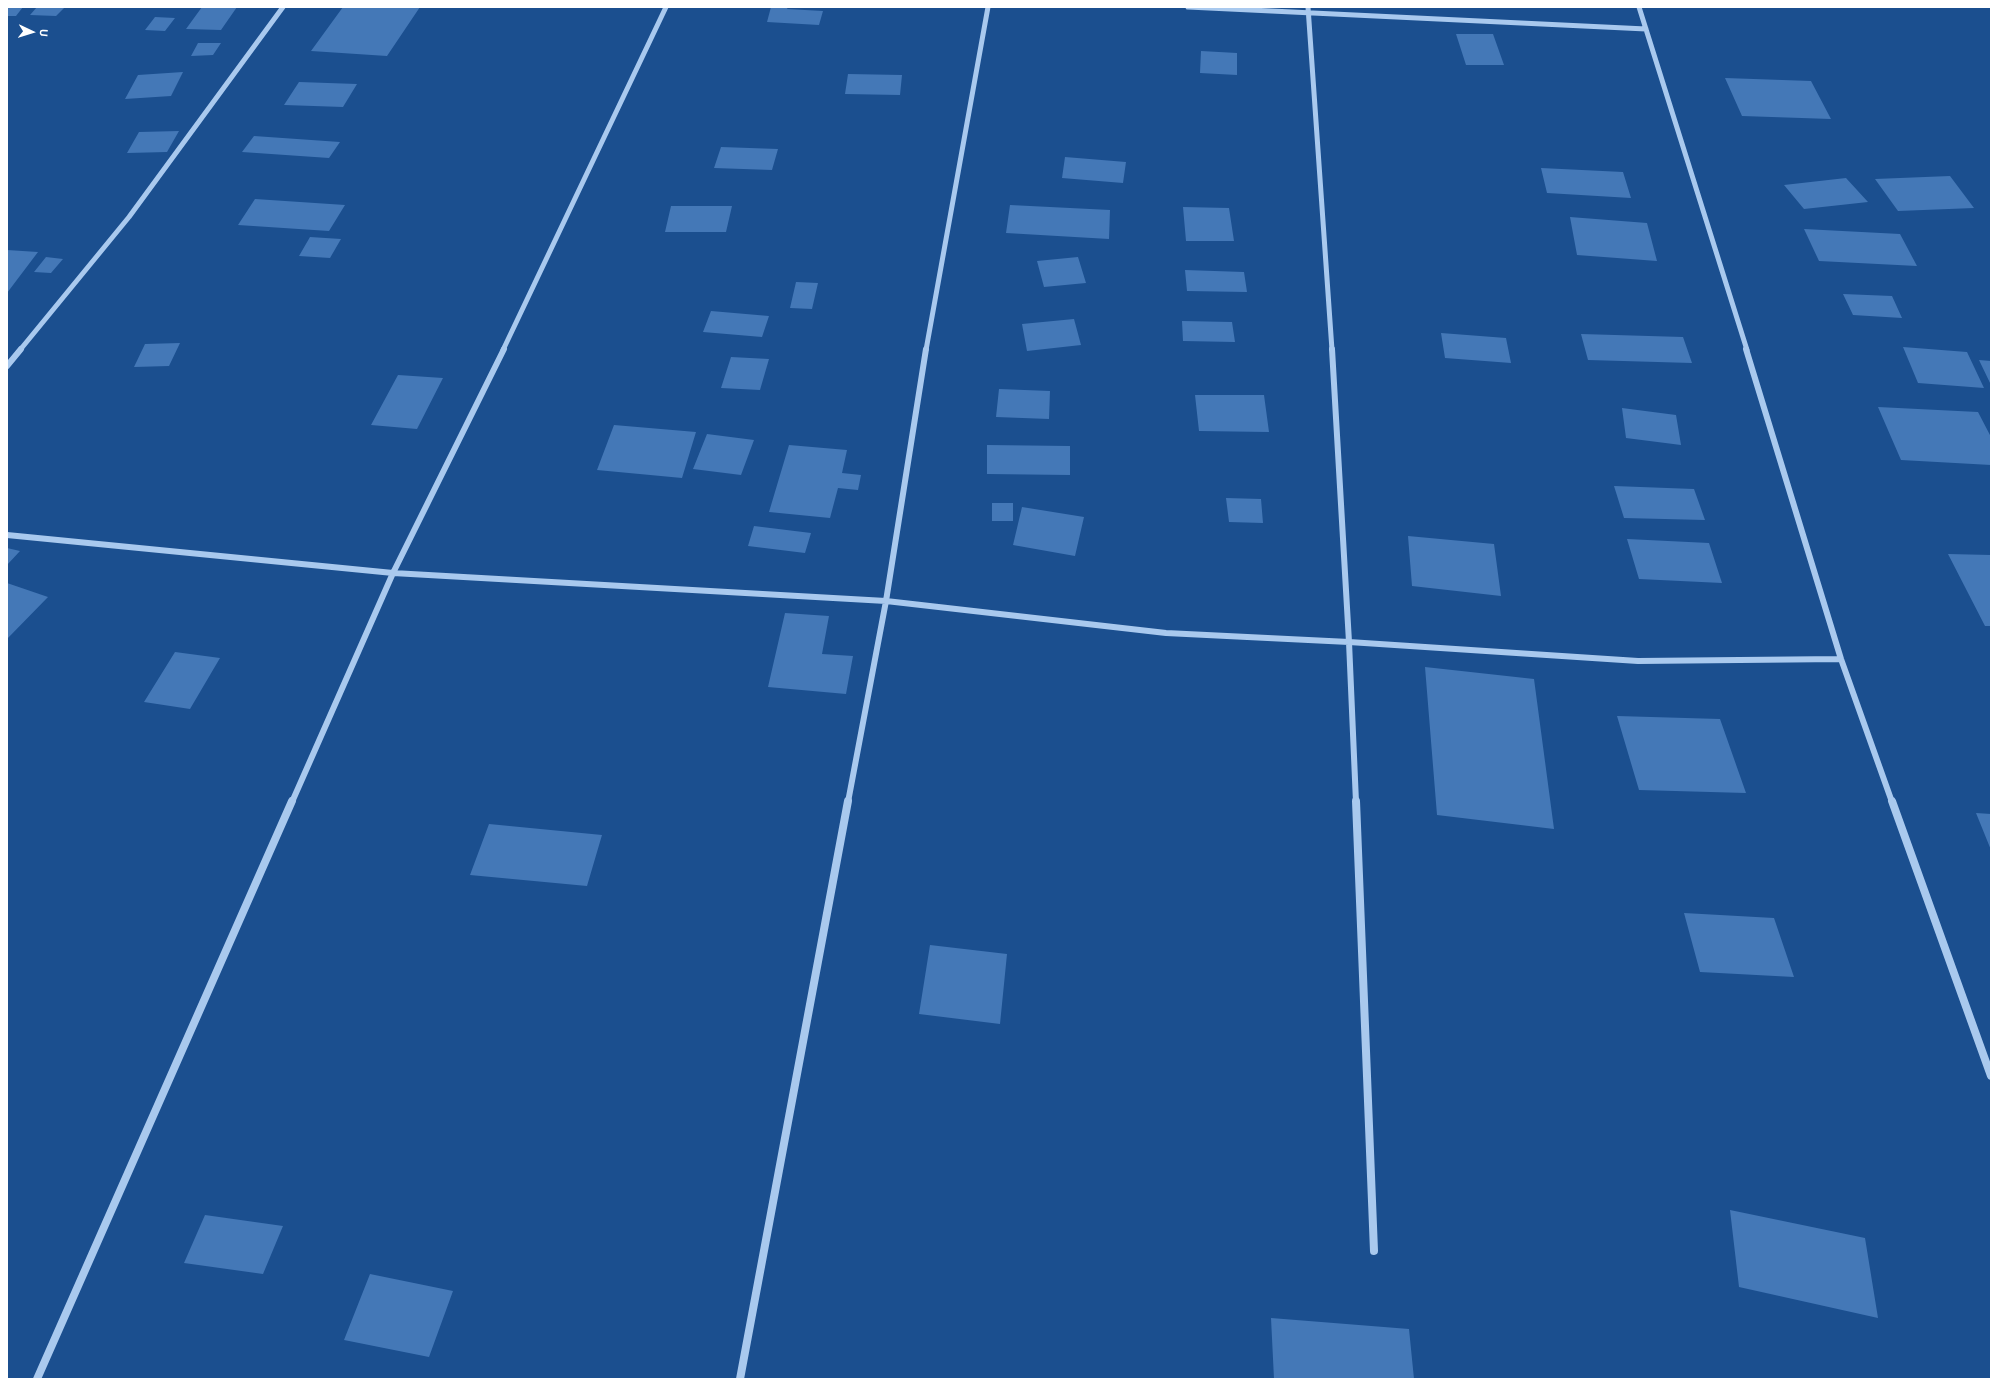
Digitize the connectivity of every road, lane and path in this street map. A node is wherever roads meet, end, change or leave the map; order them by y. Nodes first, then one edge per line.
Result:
1 (283, 7) edge
2 (666, 7) edge
3 (988, 7) edge
4 (1188, 7) edge
5 (1639, 7) edge
6 (1307, 9) edge
7 (1646, 29) junction
8 (7, 366) edge
9 (7, 535) edge
10 (393, 574) junction
11 (886, 601) junction
12 (1349, 642) junction
13 (1841, 659) junction
14 (1991, 1076) edge
15 (1374, 1251) dead end
16 (37, 1379) edge
17 (740, 1379) edge

1 - 8 street
2 - 10 street
3 - 11 street
4 - 6 street
5 - 7 street
6 - 7 street
6 - 12 street
7 - 13 street
9 - 10 street
10 - 11 street
10 - 16 street
11 - 12 street
11 - 17 street
12 - 13 street
12 - 15 street
13 - 14 street

